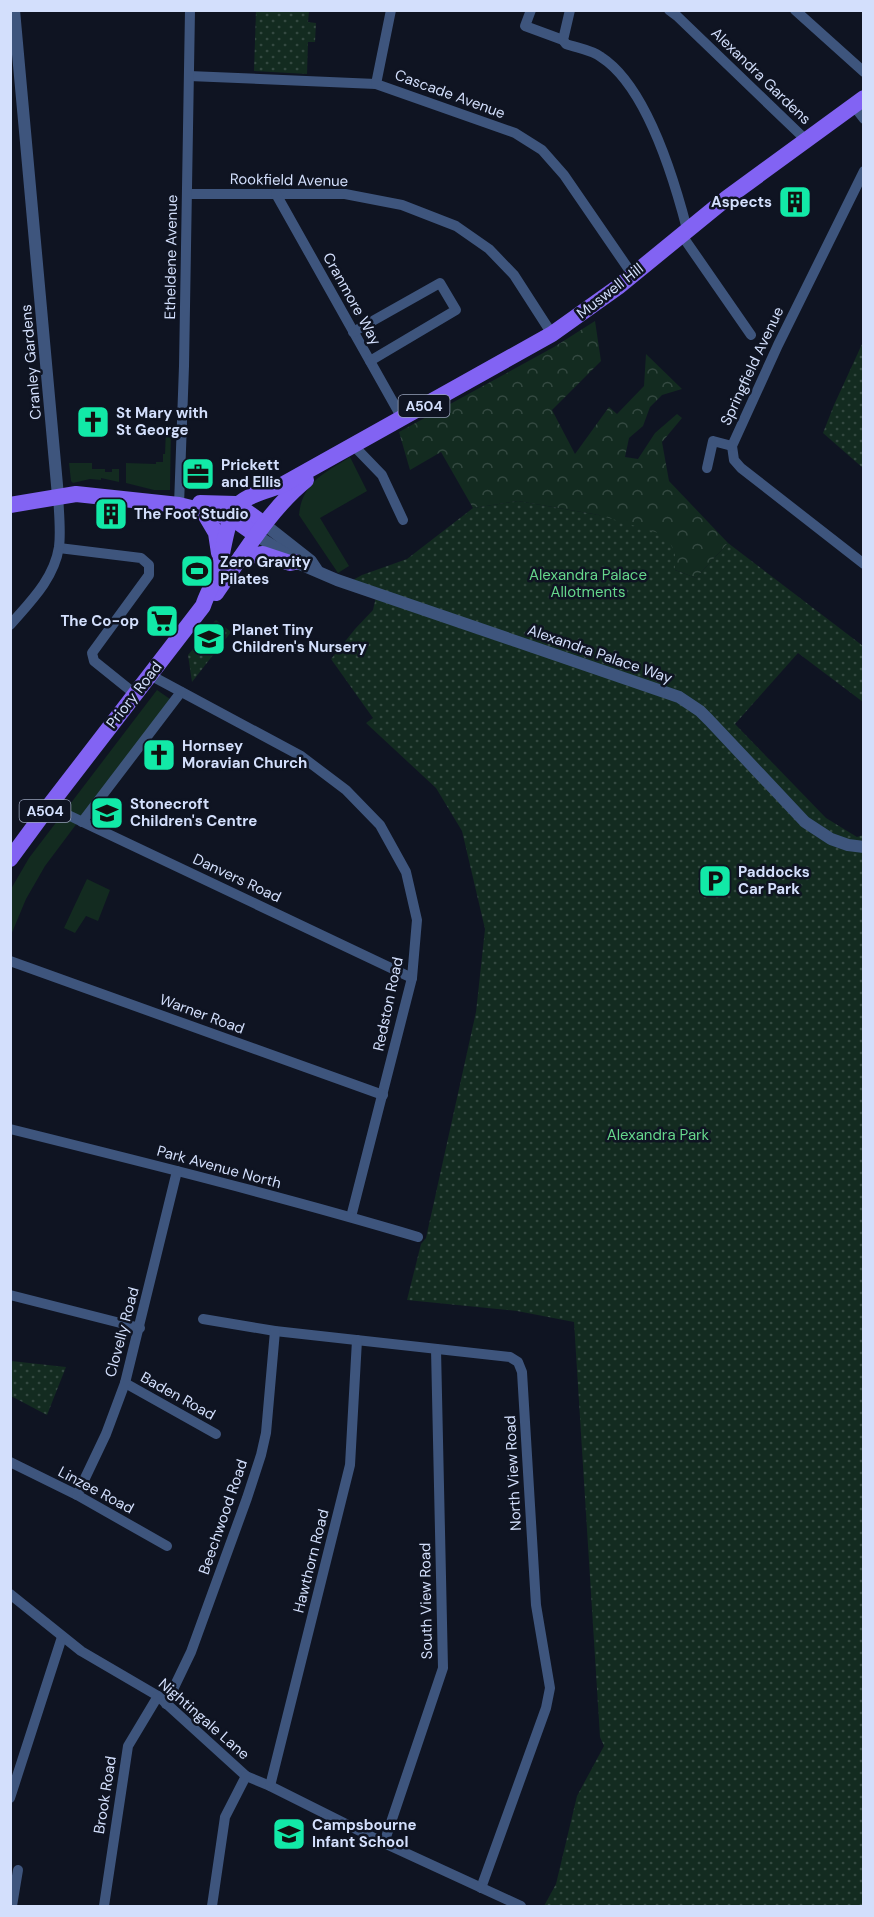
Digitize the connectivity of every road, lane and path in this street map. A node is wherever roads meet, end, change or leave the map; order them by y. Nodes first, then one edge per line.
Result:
1 (14, 10) edge
2 (190, 10) edge
3 (391, 10) edge
4 (531, 10) edge
5 (570, 10) edge
6 (669, 10) edge
7 (795, 10) edge
8 (563, 40) junction
9 (864, 72) edge
10 (189, 76) junction
11 (376, 84) junction
12 (860, 108) edge
13 (806, 140) junction
14 (864, 171) edge
15 (187, 194) junction
16 (276, 194) junction
17 (684, 232) junction
18 (632, 274) junction
19 (353, 332) junction
20 (552, 334) junction
21 (750, 335) dead end
22 (370, 361) junction
23 (402, 418) junction
24 (353, 445) junction
25 (732, 446) junction
26 (336, 454) junction
27 (707, 468) dead end
28 (291, 492) junction
29 (58, 496) junction
30 (188, 503) junction
31 (10, 505) edge
32 (240, 515) junction
33 (404, 520) dead end
34 (260, 530) junction
35 (59, 548) junction
36 (241, 557) junction
37 (295, 562) junction
38 (864, 564) edge
39 (220, 566) junction
40 (317, 570) junction
41 (203, 606) junction
42 (10, 626) edge
43 (150, 675) junction
44 (181, 692) junction
45 (135, 694) junction
46 (49, 806) junction
47 (82, 822) junction
48 (864, 848) edge
49 (10, 860) edge
50 (10, 961) edge
51 (412, 978) junction
52 (382, 1095) junction
53 (10, 1130) edge
54 (177, 1171) junction
55 (351, 1217) junction
56 (418, 1237) dead end
57 (10, 1295) edge
58 (203, 1319) dead end
59 (140, 1328) junction
60 (275, 1330) junction
61 (357, 1340) junction
62 (436, 1349) junction
63 (125, 1383) junction
64 (216, 1434) dead end
65 (10, 1462) edge
66 (77, 1495) junction
67 (167, 1546) dead end
68 (10, 1594) edge
69 (62, 1637) junction
70 (162, 1700) junction
71 (246, 1776) junction
72 (270, 1786) junction
73 (10, 1798) edge
74 (384, 1843) junction
75 (18, 1870) dead end
76 (481, 1888) junction
77 (12, 1906) edge
78 (104, 1906) edge
79 (212, 1906) edge
80 (521, 1906) edge

1 - 29 street, Cranley Gardens
2 - 10 street, Etheldene Avenue
3 - 11 street
4 - 8 street
5 - 8 street
6 - 13 street, Alexandra Gardens
7 - 9 street
8 - 17 street
10 - 11 street, Cascade Avenue
10 - 15 street, Etheldene Avenue
11 - 18 street, Cascade Avenue
12 - 13 main road, Muswell Hill / A504
13 - 17 main road, Muswell Hill / A504
14 - 25 street, Springfield Avenue
15 - 16 street, Rookfield Avenue
15 - 30 street, Etheldene Avenue
16 - 19 street, Cranmore Way
16 - 20 street, Rookfield Avenue
17 - 18 main road, Muswell Hill / A504
17 - 21 street
18 - 20 main road, Muswell Hill / A504
19 - 22 street, Cranmore Way
19 - 22 street
20 - 23 main road, Muswell Hill / A504
22 - 23 street, Cranmore Way
23 - 24 main road, Muswell Hill / A504
24 - 26 main road, Muswell Hill / A504
24 - 33 street
25 - 27 street
25 - 38 street, Springfield Avenue
26 - 28 main road, Muswell Hill / A504
26 - 32 main road, Muswell Hill / A504
28 - 32 main road
28 - 34 main road, Muswell Hill / A504
29 - 30 main road
29 - 31 main road
29 - 35 street
30 - 32 main road
30 - 39 main road
32 - 34 main road
32 - 39 main road, Priory Road / A504
34 - 36 main road, Muswell Hill / A504
34 - 37 street, Alexandra Palace Way
34 - 40 street, Alexandra Palace Way
35 - 42 street
35 - 45 street
36 - 37 main road
36 - 41 main road, Muswell Hill / A504
37 - 40 street, Alexandra Palace Way
39 - 41 main road, Priory Road / A504
40 - 48 street, Alexandra Palace Way
41 - 43 main road, Priory Road / A504
43 - 44 street, Redston Road
43 - 45 main road, Priory Road / A504
44 - 47 street
44 - 51 street, Redston Road
45 - 46 main road, Priory Road / A504
46 - 47 street, Danvers Road
46 - 49 main road, Priory Road / A504
47 - 51 street, Danvers Road
50 - 52 street, Warner Road
51 - 52 street, Redston Road
52 - 55 street, Redston Road
53 - 54 street, Park Avenue North
54 - 55 street, Park Avenue North
54 - 59 street, Clovelly Road
55 - 56 street, Park Avenue North
57 - 59 street
58 - 60 street, North View Road
59 - 63 street, Clovelly Road
60 - 61 street, North View Road
60 - 70 street, Beechwood Road
61 - 62 street, North View Road
61 - 72 street, Hawthorn Road
62 - 74 street, South View Road
62 - 76 street, North View Road
63 - 64 street, Baden Road
63 - 66 street, Clovelly Road
65 - 66 street, Linzee Road
66 - 67 street, Linzee Road
68 - 69 street, Nightingale Lane
69 - 70 street, Nightingale Lane
69 - 73 street
70 - 71 street, Nightingale Lane
70 - 78 street, Brook Road
71 - 72 street, Nightingale Lane
71 - 79 street
72 - 74 street, Nightingale Lane
74 - 76 street, Nightingale Lane
75 - 77 street
76 - 80 street, Nightingale Lane

